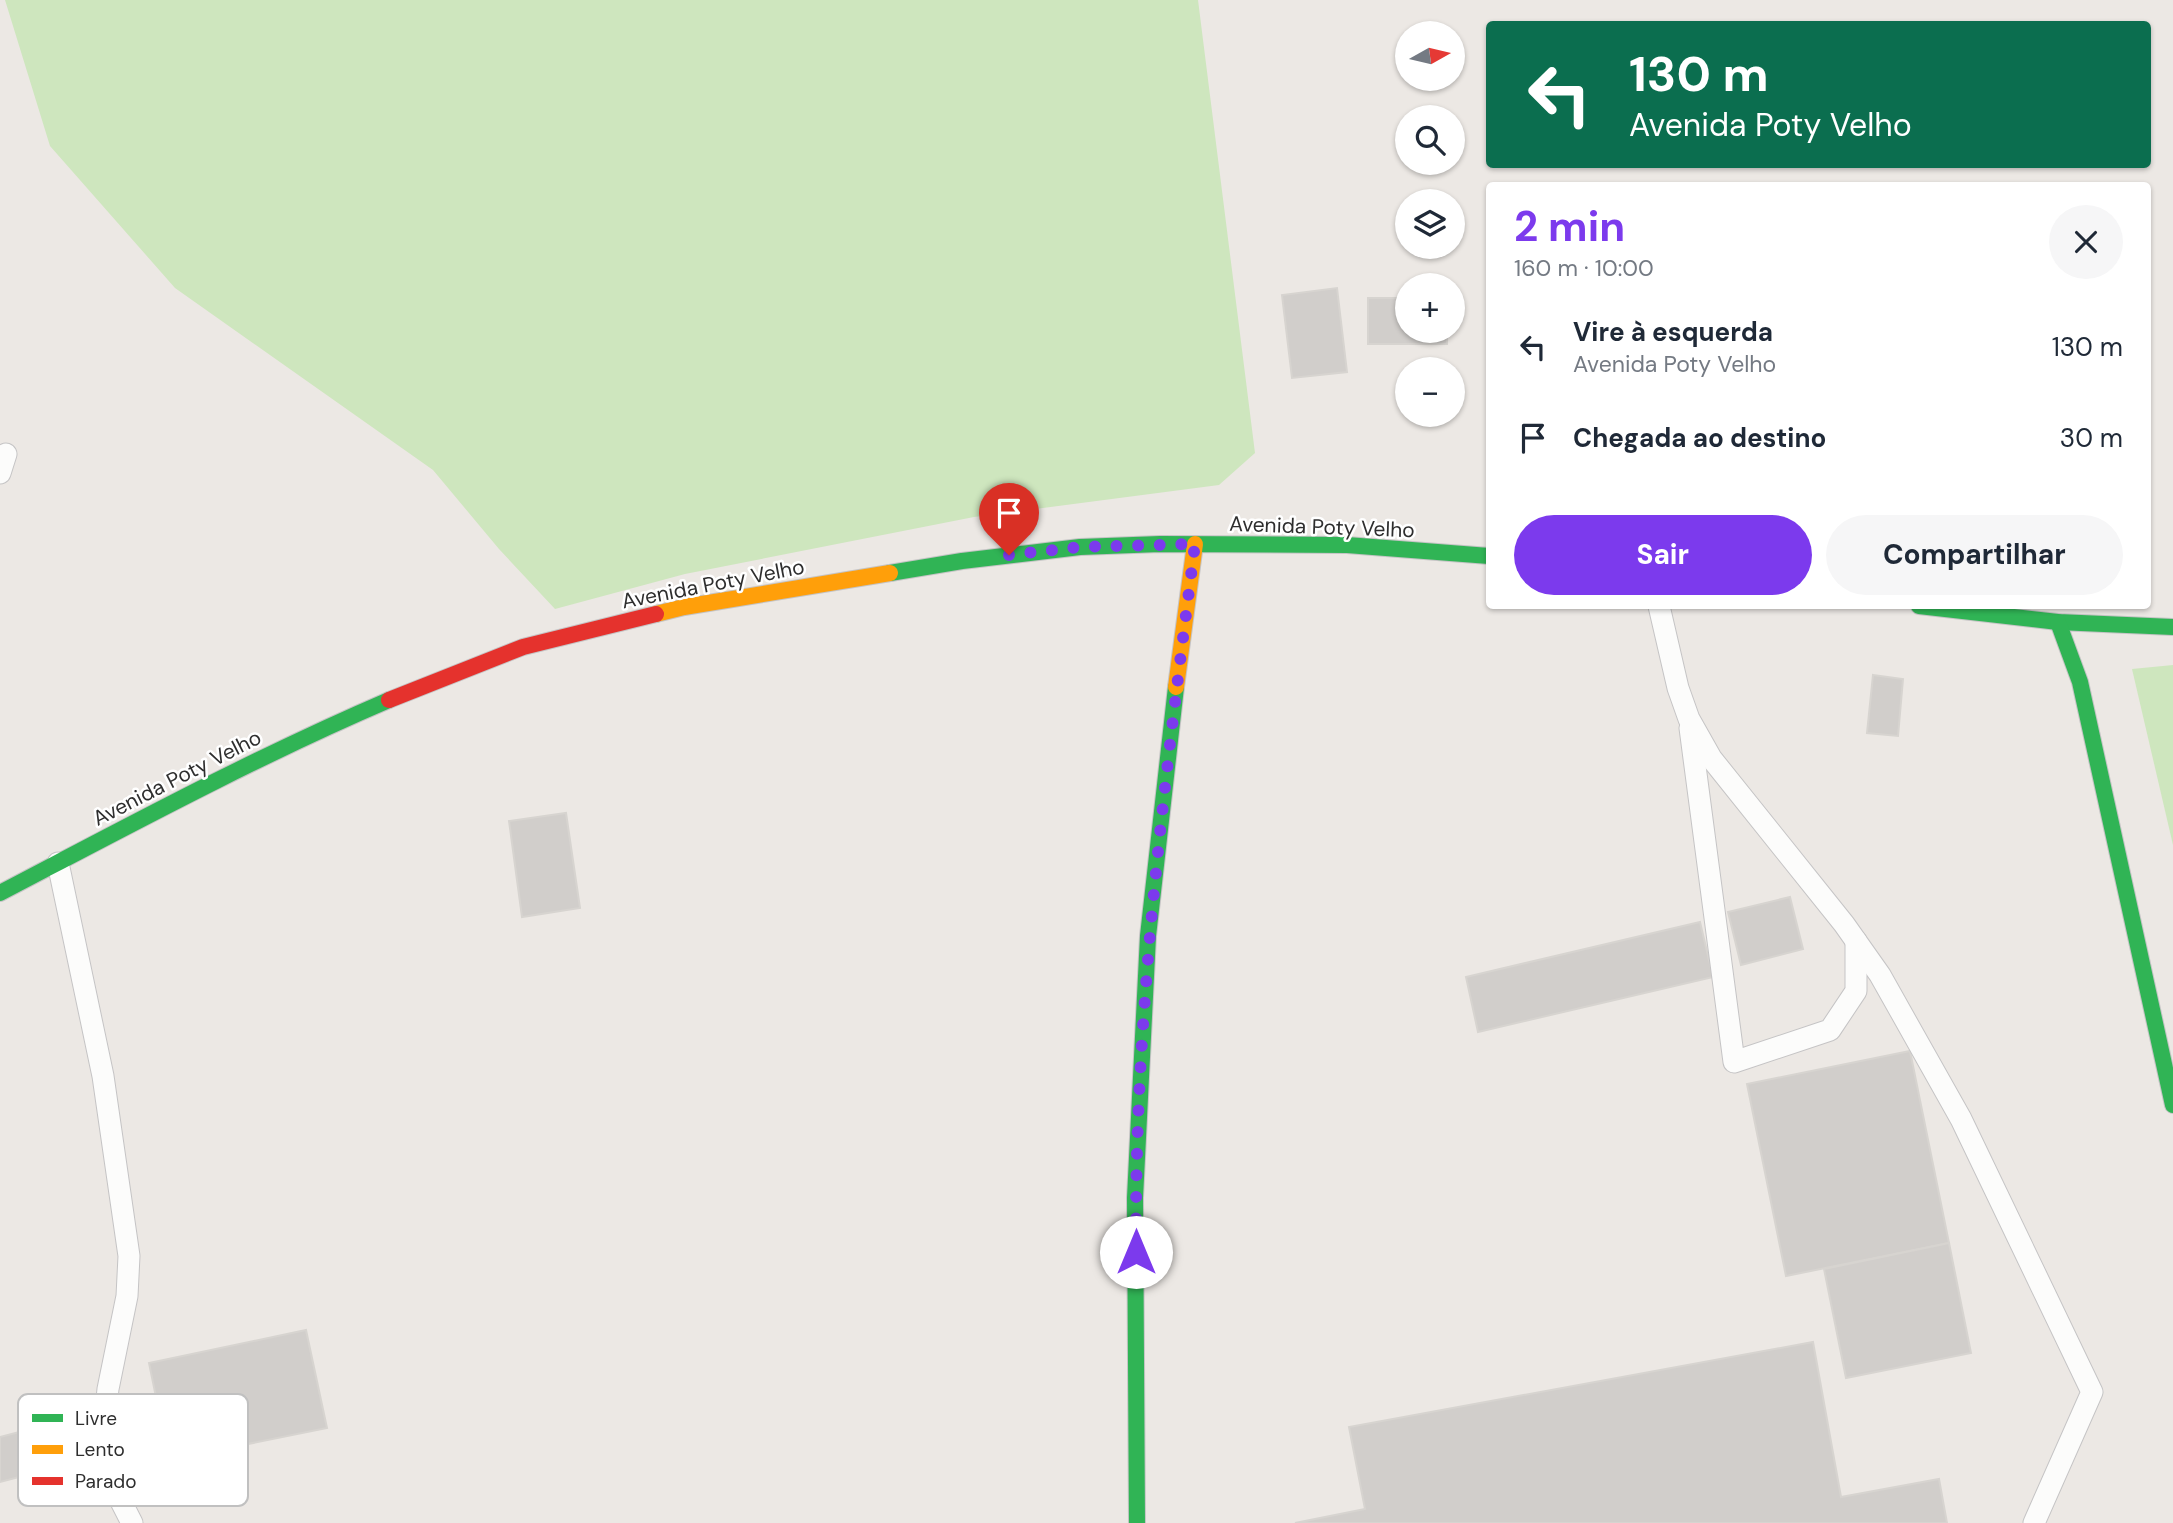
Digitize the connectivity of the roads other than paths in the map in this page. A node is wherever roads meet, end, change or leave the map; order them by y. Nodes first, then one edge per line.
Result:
1 (1195, 544) junction
2 (1486, 556) edge
3 (1660, 609) edge
4 (1945, 609) edge
5 (2058, 622) junction
6 (2173, 627) edge
7 (1689, 719) junction
8 (58, 863) junction
9 (0, 894) edge
10 (1856, 941) junction
11 (2173, 1105) edge
12 (107, 1394) edge
13 (123, 1506) edge
14 (132, 1523) edge
15 (1137, 1523) edge
16 (2034, 1523) edge

1 - 2 street, Avenida Poty Velho
1 - 8 street, Avenida Poty Velho
1 - 15 street
3 - 7 lane
4 - 5 street
5 - 6 street
5 - 11 street
7 - 10 lane
7 - 10 lane
8 - 9 street, Avenida Poty Velho
8 - 12 lane
10 - 16 lane
13 - 14 lane

